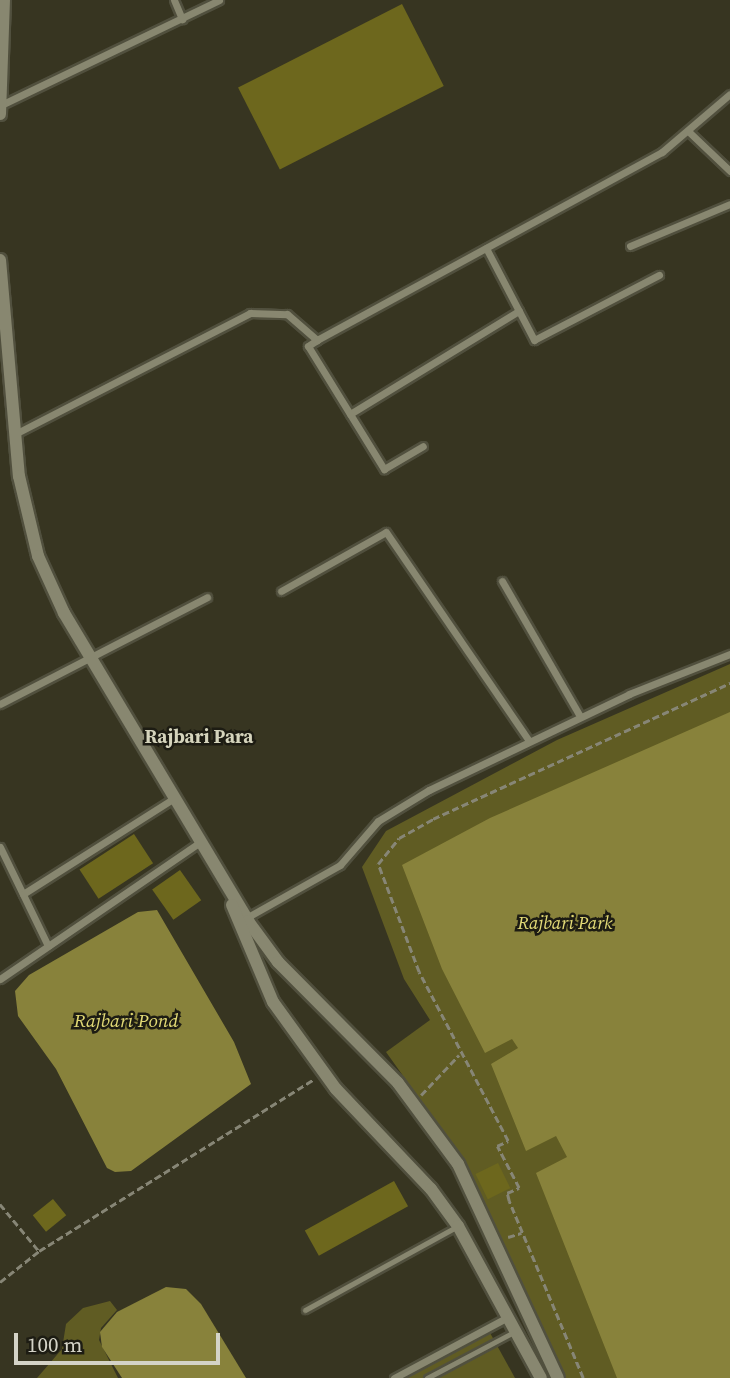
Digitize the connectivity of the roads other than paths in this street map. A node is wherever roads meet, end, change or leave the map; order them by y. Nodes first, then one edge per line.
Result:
1 (4, 0) edge
2 (174, 0) edge
3 (219, 0) edge
4 (182, 19) junction
5 (730, 94) edge
6 (0, 105) edge
7 (0, 114) edge
8 (688, 131) junction
9 (730, 171) edge
10 (730, 204) edge
11 (629, 246) dead end
12 (486, 248) junction
13 (0, 260) edge
14 (659, 275) dead end
15 (519, 311) junction
16 (317, 340) junction
17 (350, 414) junction
18 (12, 436) junction
19 (423, 446) dead end
20 (502, 581) dead end
21 (281, 591) dead end
22 (207, 597) dead end
23 (730, 654) edge
24 (89, 658) junction
25 (0, 704) edge
26 (580, 716) junction
27 (529, 741) junction
28 (174, 798) junction
29 (200, 842) junction
30 (0, 847) edge
31 (224, 885) junction
32 (23, 894) junction
33 (246, 918) junction
34 (48, 946) junction
35 (0, 979) edge
36 (458, 1226) junction
37 (305, 1310) dead end
38 (509, 1316) junction
39 (516, 1331) junction
40 (394, 1378) edge
41 (427, 1378) edge
42 (541, 1378) edge
43 (558, 1378) edge

1 - 6 street
2 - 4 street
3 - 4 street
4 - 6 street
5 - 8 street
6 - 7 street
8 - 9 street
8 - 12 street
10 - 11 street
12 - 15 street
12 - 16 street
13 - 18 street
14 - 15 street
15 - 17 street
16 - 17 street
16 - 18 street
17 - 19 street
18 - 24 street
20 - 26 street
21 - 27 street
22 - 24 street
23 - 26 street
24 - 25 street
24 - 28 street
26 - 27 street
27 - 33 street
28 - 29 street
28 - 32 street
29 - 31 street
29 - 34 street
30 - 32 street
31 - 33 street
31 - 36 street
32 - 34 street
33 - 43 street
34 - 35 street
36 - 37 lane
36 - 38 street
38 - 39 street
38 - 40 street
39 - 41 lane
39 - 42 street

